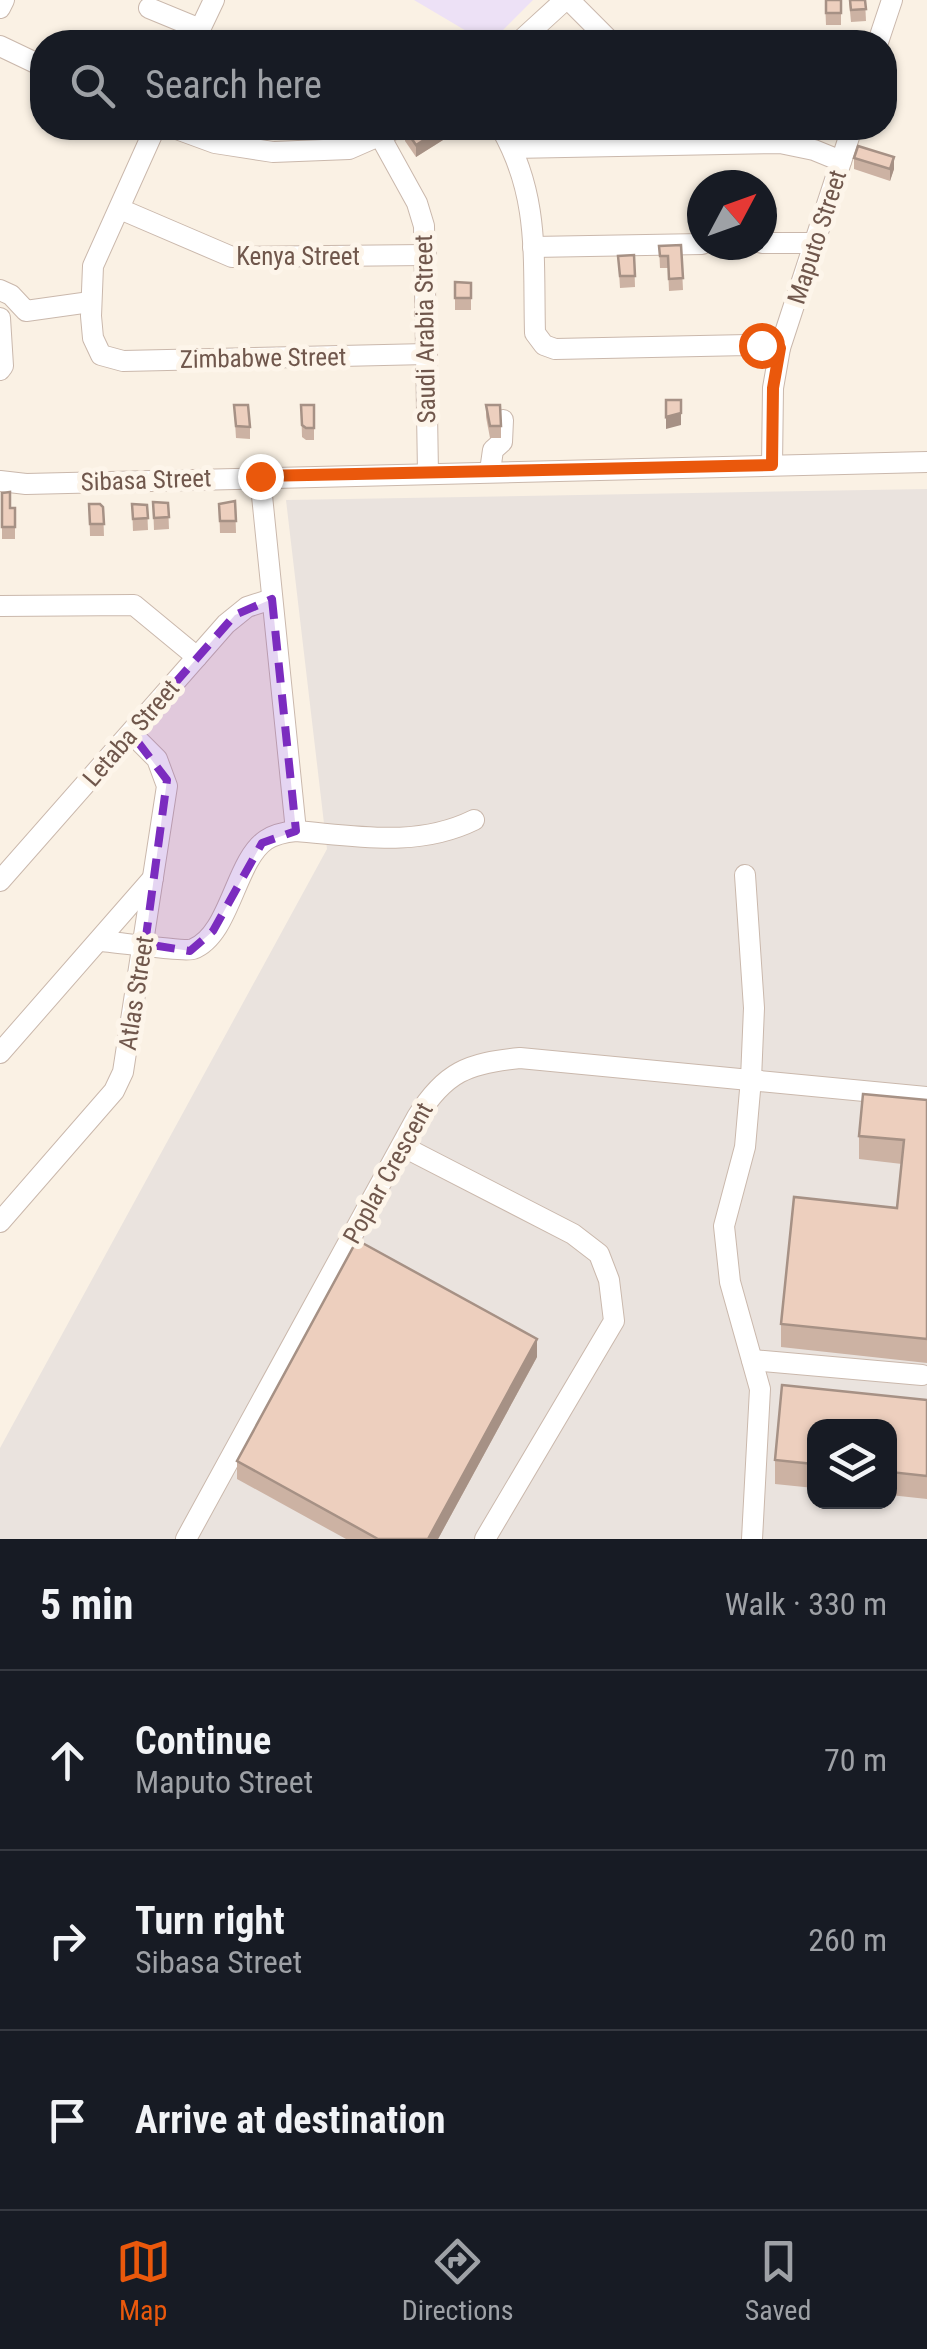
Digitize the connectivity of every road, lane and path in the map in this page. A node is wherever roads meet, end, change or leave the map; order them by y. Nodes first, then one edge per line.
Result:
1 (4, 0) edge
2 (214, 0) edge
3 (567, 0) edge
4 (892, 0) edge
5 (0, 8) edge
6 (149, 8) dead end
7 (187, 30) edge
8 (200, 30) edge
9 (532, 30) edge
10 (599, 30) edge
11 (882, 30) edge
12 (0, 46) edge
13 (30, 60) edge
14 (150, 140) edge
15 (206, 140) edge
16 (370, 140) edge
17 (391, 140) edge
18 (508, 140) edge
19 (848, 140) edge
20 (512, 148) junction
21 (841, 161) junction
22 (120, 209) junction
23 (816, 243) junction
24 (687, 244) edge
25 (777, 244) edge
26 (533, 247) junction
27 (426, 255) junction
28 (0, 290) edge
29 (90, 302) junction
30 (0, 318) edge
31 (780, 348) junction
32 (427, 354) junction
33 (0, 370) edge
34 (503, 420) edge
35 (927, 462) edge
36 (772, 465) junction
37 (490, 471) junction
38 (428, 472) junction
39 (260, 476) junction
40 (0, 481) edge
41 (272, 600) junction
42 (0, 606) edge
43 (197, 658) junction
44 (131, 733) junction
45 (474, 820) dead end
46 (296, 831) junction
47 (745, 875) dead end
48 (153, 878) junction
49 (0, 881) edge
50 (100, 941) junction
51 (145, 944) junction
52 (0, 1053) edge
53 (751, 1079) junction
54 (927, 1096) edge
55 (402, 1146) junction
56 (0, 1222) edge
57 (752, 1360) junction
58 (795, 1364) junction
59 (922, 1375) dead end
60 (794, 1392) edge
61 (186, 1539) edge
62 (485, 1539) edge
63 (752, 1539) edge

1 - 5 street
2 - 8 street
3 - 9 street
3 - 10 street
4 - 11 street
6 - 7 street
12 - 13 street
14 - 22 street
15 - 16 street
17 - 27 street, Saudi Arabia Street
18 - 20 street
19 - 21 street, Maputo Street
20 - 21 street
20 - 26 street
21 - 23 street, Maputo Street
22 - 27 street, Kenya Street
22 - 29 street
23 - 25 street
23 - 31 street, Maputo Street
24 - 26 street
26 - 31 street
27 - 32 street, Saudi Arabia Street
28 - 29 street
29 - 32 street, Zimbabwe Street
30 - 33 street
31 - 36 street, Maputo Street
32 - 38 street, Saudi Arabia Street
34 - 37 street
35 - 36 street, Sibasa Street
36 - 37 street, Sibasa Street
37 - 38 street, Sibasa Street
38 - 39 street, Sibasa Street
39 - 40 street, Sibasa Street
39 - 41 street
41 - 43 street, Letaba Street
41 - 46 street
42 - 43 street
43 - 44 street, Letaba Street
44 - 48 street, Atlas Street
44 - 49 street, Letaba Street
45 - 46 street
46 - 51 street
47 - 53 street
48 - 50 street
48 - 51 street, Atlas Street
50 - 51 street
50 - 52 street
51 - 56 street, Atlas Street
53 - 54 street, Poplar Crescent
53 - 55 street, Poplar Crescent
53 - 57 street
55 - 61 street, Poplar Crescent
55 - 62 street
57 - 58 street
57 - 63 street
58 - 59 street
58 - 60 street

